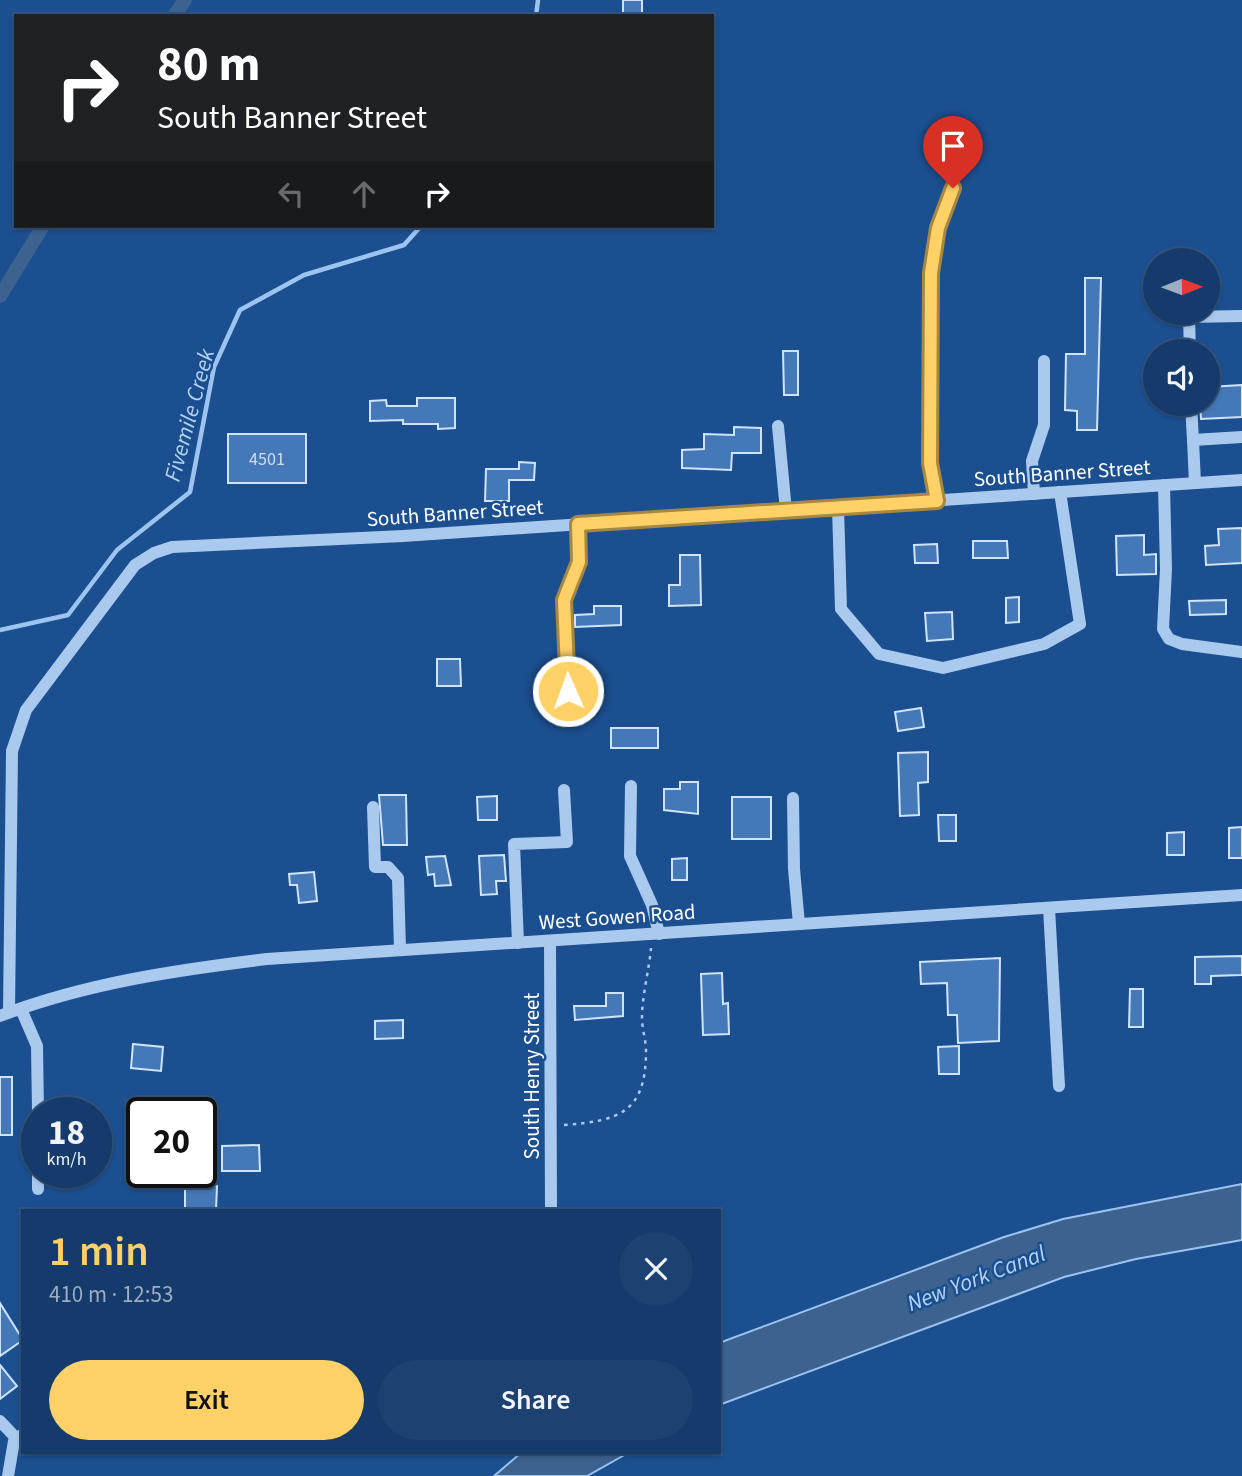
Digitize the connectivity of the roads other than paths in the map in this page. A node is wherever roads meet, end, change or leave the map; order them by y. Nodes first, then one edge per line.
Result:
1 (953, 188) dead end
2 (1242, 316) edge
3 (1190, 339) edge
4 (1044, 361) dead end
5 (1192, 416) edge
6 (778, 426) dead end
7 (1242, 437) edge
8 (1193, 440) junction
9 (1242, 480) edge
10 (1195, 483) junction
11 (1164, 485) junction
12 (1060, 492) junction
13 (1034, 494) junction
14 (937, 501) junction
15 (838, 507) junction
16 (786, 511) junction
17 (578, 524) junction
18 (1242, 652) edge
19 (568, 691) dead end
20 (631, 786) dead end
21 (564, 790) dead end
22 (793, 798) dead end
23 (373, 807) dead end
24 (1242, 895) edge
25 (1049, 908) junction
26 (799, 925) junction
27 (655, 934) junction
28 (550, 941) junction
29 (518, 943) junction
30 (400, 950) junction
31 (10, 1012) edge
32 (1059, 1086) dead end
33 (38, 1097) edge
34 (551, 1209) edge
35 (0, 1421) edge
36 (20, 1436) edge
37 (8, 1476) edge

1 - 14 street
2 - 3 street
4 - 13 street
5 - 8 street
6 - 16 street
7 - 8 street
8 - 10 street
9 - 10 street, South Banner Street
10 - 11 street, South Banner Street
11 - 12 street, South Banner Street
11 - 18 street
12 - 13 street, South Banner Street
12 - 15 street
13 - 14 street, South Banner Street
14 - 15 street, South Banner Street
15 - 16 street, South Banner Street
16 - 17 street, South Banner Street
17 - 19 street
17 - 31 street, South Banner Street
20 - 27 street
21 - 29 street
22 - 26 street
23 - 30 street
24 - 25 street, West Gowen Road
25 - 26 street, West Gowen Road
25 - 32 street
26 - 27 street, West Gowen Road
27 - 28 street, West Gowen Road
28 - 29 street, West Gowen Road
28 - 34 street, South Henry Street
29 - 30 street, West Gowen Road
30 - 31 street, West Gowen Road
31 - 33 street
35 - 36 street
36 - 37 street

